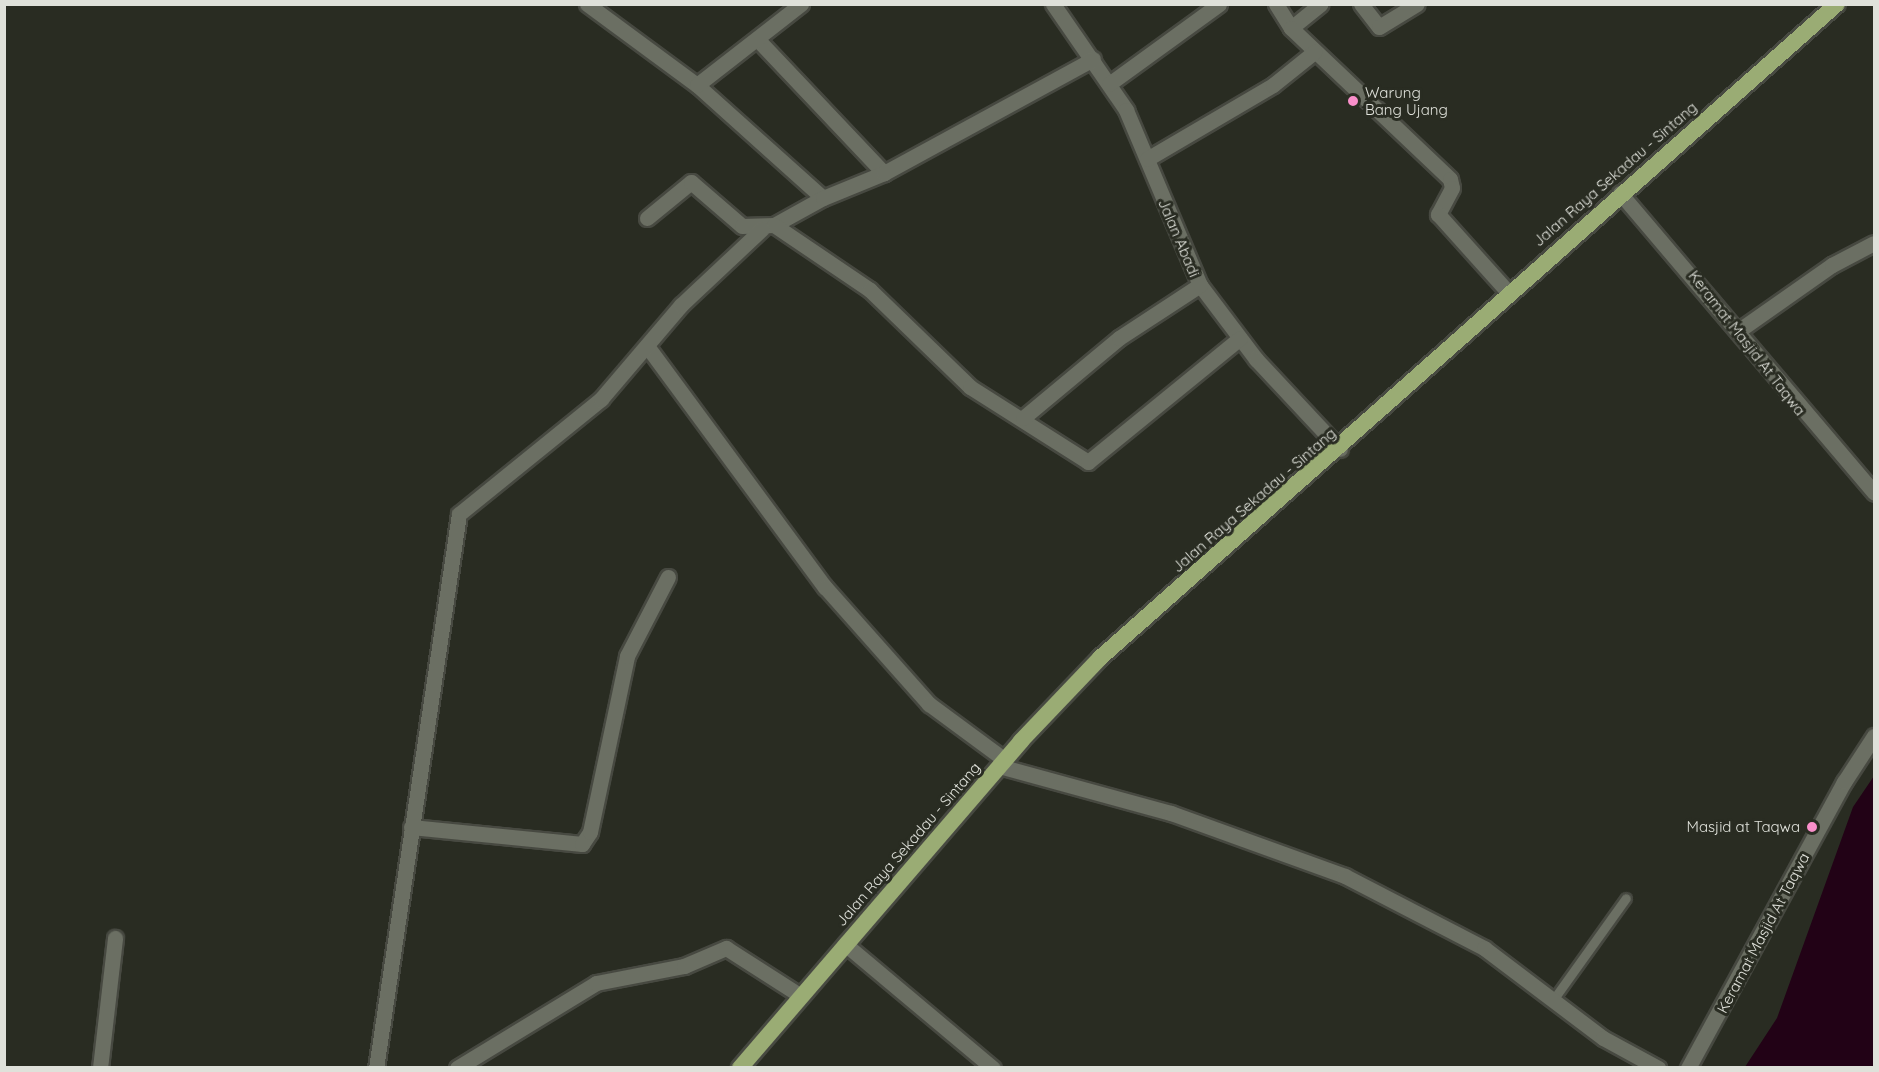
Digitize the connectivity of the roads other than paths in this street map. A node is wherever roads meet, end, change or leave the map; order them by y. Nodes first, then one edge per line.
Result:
1 (587, 4) edge
2 (801, 4) edge
3 (1053, 4) edge
4 (1219, 4) edge
5 (1276, 4) edge
6 (1321, 4) edge
7 (1361, 4) edge
8 (1417, 4) edge
9 (1838, 4) edge
10 (1291, 28) junction
11 (759, 41) junction
12 (1314, 52) junction
13 (1093, 59) junction
14 (1109, 84) junction
15 (697, 85) junction
16 (1147, 159) junction
17 (884, 173) junction
18 (1620, 193) junction
19 (823, 198) junction
20 (647, 218) dead end
21 (768, 227) junction
22 (1875, 243) edge
23 (1200, 285) junction
24 (1508, 292) junction
25 (1738, 331) junction
26 (1239, 338) junction
27 (647, 346) junction
28 (1023, 418) junction
29 (1341, 449) junction
30 (1875, 494) edge
31 (668, 577) dead end
32 (1875, 736) edge
33 (1002, 763) junction
34 (411, 827) junction
35 (1626, 898) dead end
36 (115, 938) dead end
37 (845, 944) junction
38 (801, 996) junction
39 (1553, 999) junction
40 (100, 1068) edge
41 (375, 1068) edge
42 (457, 1068) edge
43 (740, 1068) edge
44 (993, 1068) edge
45 (1658, 1068) edge
46 (1688, 1068) edge

1 - 15 street
2 - 11 street
3 - 13 street, Jalan Abadi
4 - 14 street
5 - 10 street
6 - 10 street
7 - 8 street
9 - 18 highway, Jalan Raya Sekadau - Sintang
10 - 12 street
11 - 15 street
11 - 17 street
12 - 16 street
12 - 24 street
13 - 14 street, Jalan Abadi
13 - 17 street
14 - 16 street, Jalan Abadi
15 - 19 street
16 - 23 street, Jalan Abadi
17 - 19 street
18 - 24 highway, Jalan Raya Sekadau - Sintang
18 - 25 street, Keramat Masjid At Taqwa
19 - 21 street
20 - 21 street
21 - 27 street
21 - 28 street
22 - 25 street
23 - 26 street, Jalan Abadi
23 - 28 street
24 - 29 highway, Jalan Raya Sekadau - Sintang
25 - 30 street, Keramat Masjid At Taqwa
26 - 28 street
26 - 29 street, Jalan Abadi
27 - 33 street
27 - 34 street
29 - 33 highway, Jalan Raya Sekadau - Sintang
31 - 34 street
32 - 46 street, Keramat Masjid At Taqwa
33 - 37 highway, Jalan Raya Sekadau - Sintang
33 - 39 street
34 - 41 street
35 - 39 lane
36 - 40 street
37 - 38 highway, Jalan Raya Sekadau - Sintang
37 - 44 street
38 - 42 street
38 - 43 highway, Jalan Raya Sekadau - Sintang
39 - 45 street

